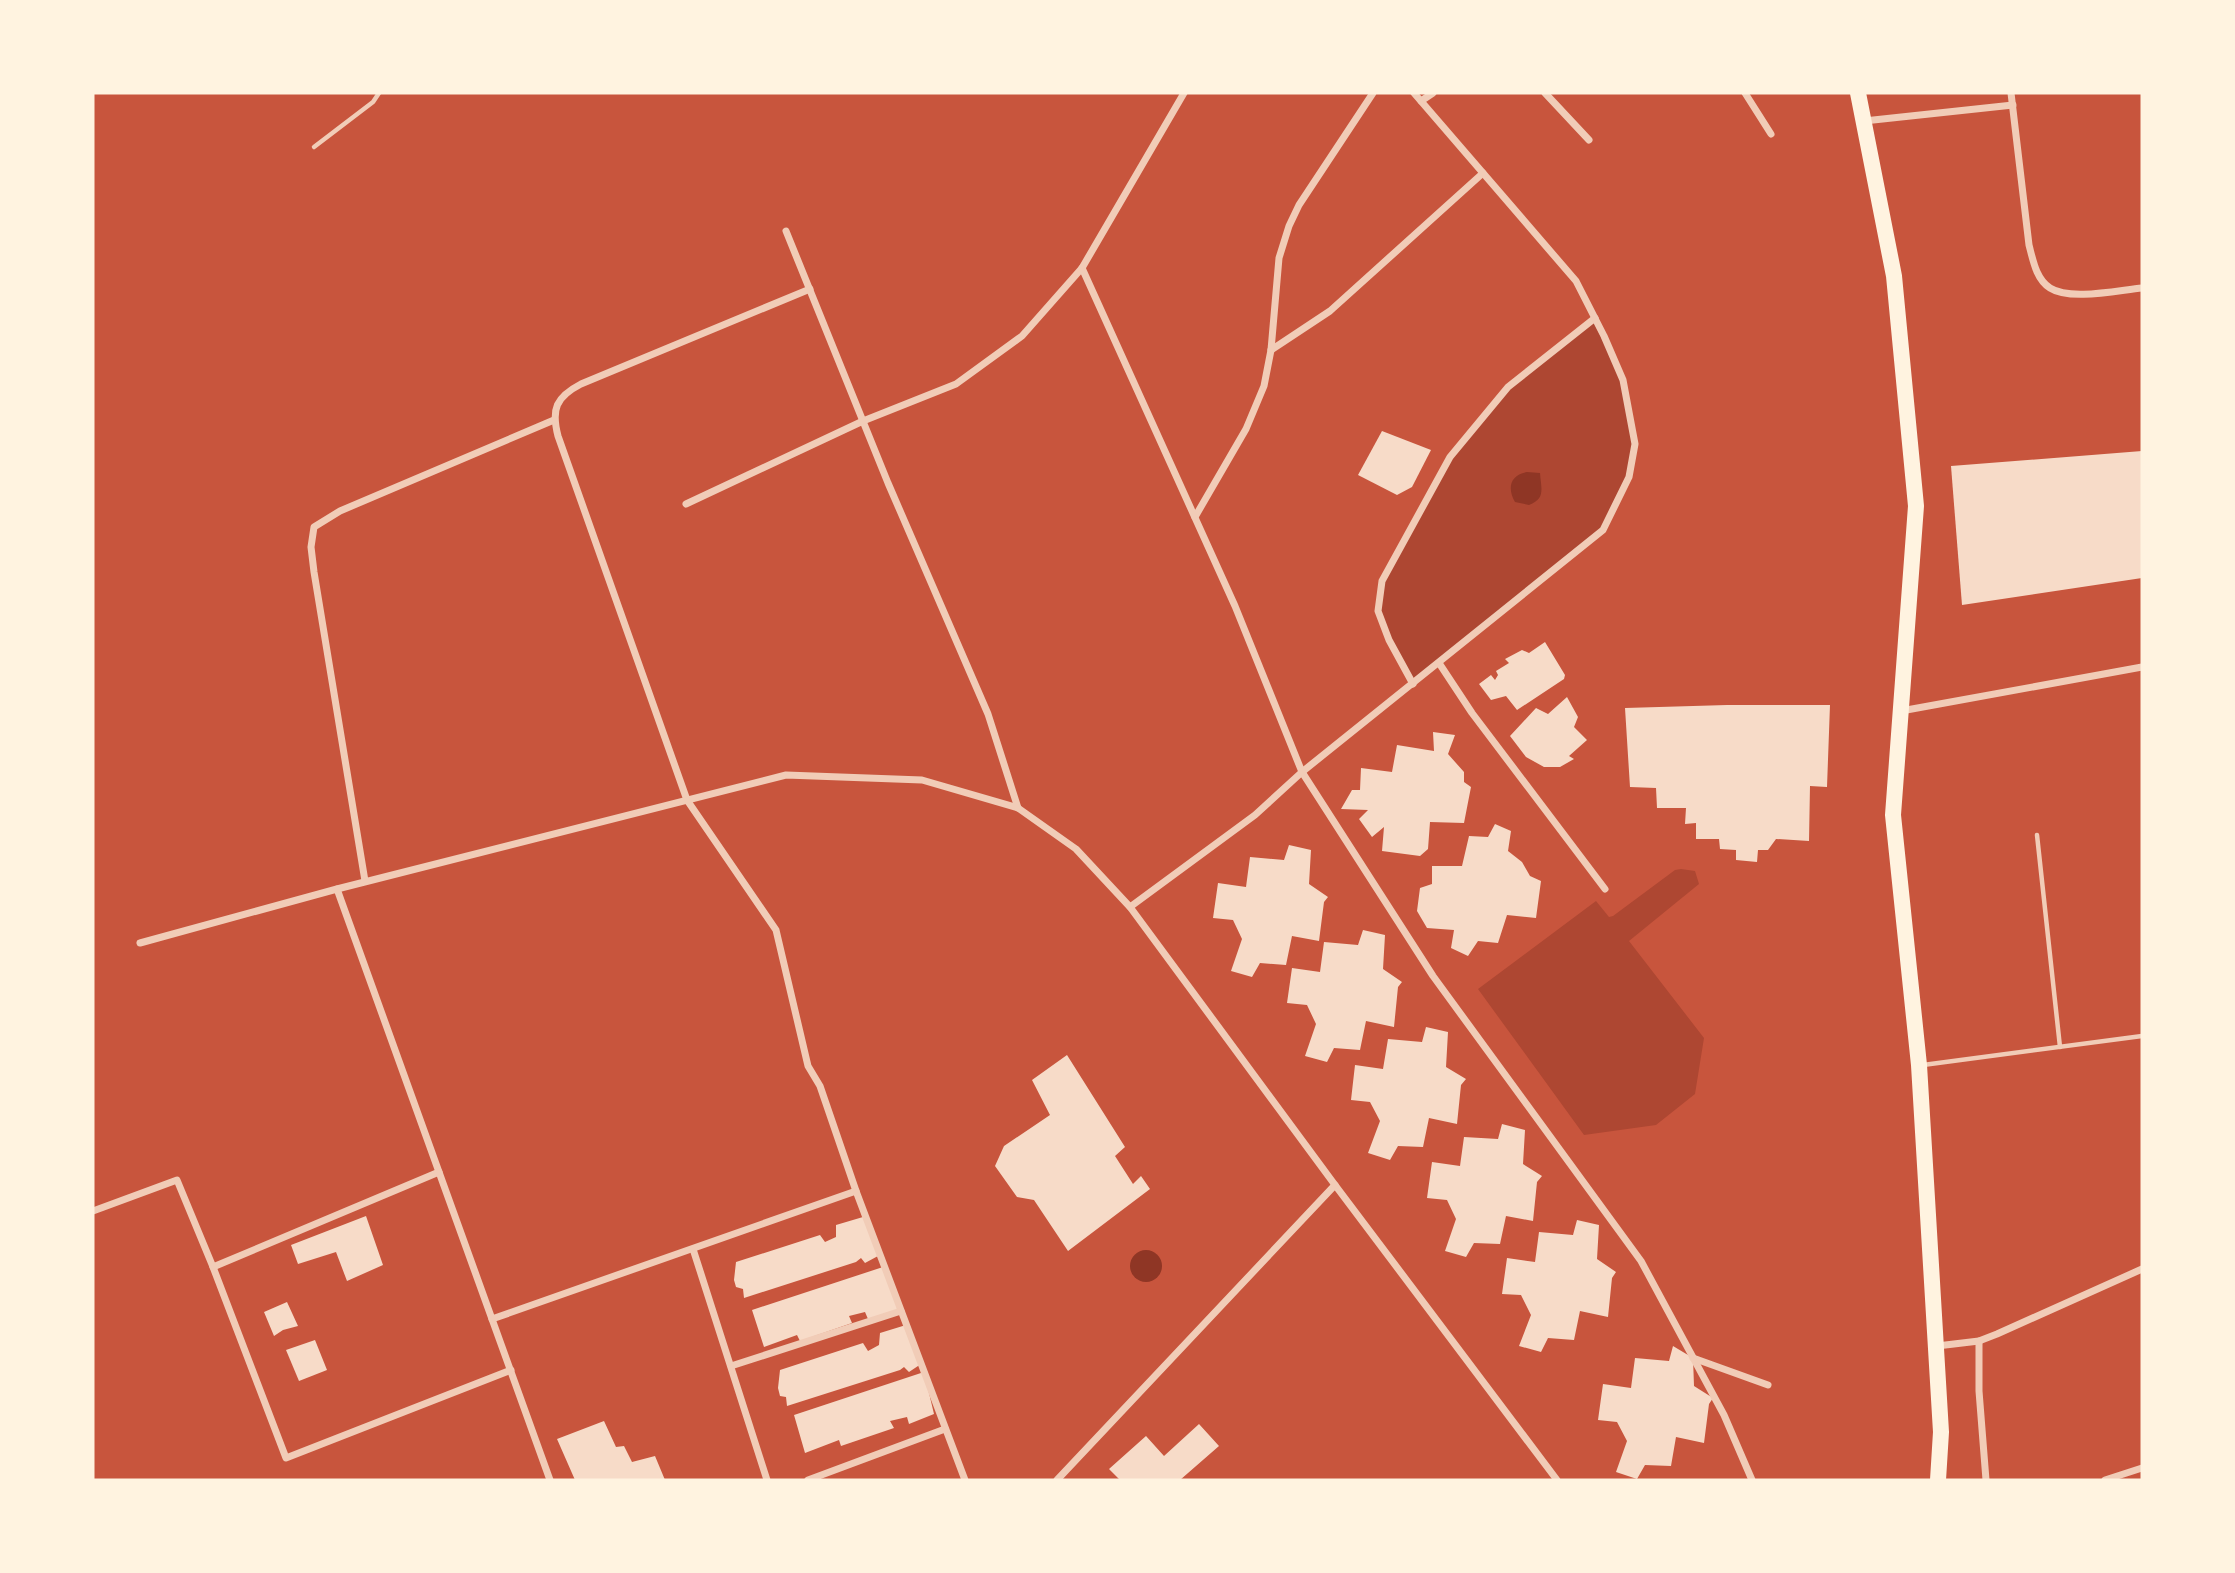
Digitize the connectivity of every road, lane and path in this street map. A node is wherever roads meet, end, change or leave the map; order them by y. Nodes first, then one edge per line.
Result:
1 (380, 93) edge
2 (1184, 93) edge
3 (1373, 93) edge
4 (1414, 93) edge
5 (1433, 93) edge
6 (1545, 93) edge
7 (1745, 93) edge
8 (1858, 93) edge
9 (2011, 93) edge
10 (1421, 101) junction
11 (2013, 105) junction
12 (1863, 121) junction
13 (1772, 134) dead end
14 (1590, 140) dead end
15 (314, 148) dead end
16 (1483, 173) junction
17 (786, 231) dead end
18 (1082, 268) junction
19 (2142, 288) edge
20 (810, 289) junction
21 (1595, 318) junction
22 (1271, 350) junction
23 (554, 420) junction
24 (863, 421) junction
25 (686, 504) dead end
26 (1195, 517) junction
27 (1439, 663) junction
28 (2142, 667) edge
29 (1413, 684) junction
30 (1901, 711) junction
31 (1302, 772) junction
32 (687, 800) junction
33 (1018, 808) junction
34 (2037, 835) dead end
35 (365, 881) junction
36 (337, 889) junction
37 (1605, 889) dead end
38 (1130, 907) junction
39 (141, 943) dead end
40 (2142, 1036) edge
41 (2060, 1047) junction
42 (1919, 1065) junction
43 (439, 1172) junction
44 (1335, 1185) junction
45 (856, 1191) junction
46 (93, 1211) edge
47 (693, 1248) junction
48 (213, 1267) junction
49 (2142, 1269) edge
50 (901, 1311) junction
51 (492, 1319) junction
52 (1979, 1340) junction
53 (1936, 1346) junction
54 (1693, 1358) junction
55 (731, 1366) junction
56 (510, 1370) junction
57 (1768, 1385) dead end
58 (945, 1429) junction
59 (2142, 1468) edge
60 (551, 1480) edge
61 (767, 1480) edge
62 (808, 1480) edge
63 (965, 1480) edge
64 (1057, 1480) edge
65 (1557, 1480) edge
66 (1752, 1480) edge
67 (1938, 1480) edge
68 (1986, 1480) edge
69 (2105, 1480) edge

1 - 15 lane
2 - 18 street
3 - 22 street
4 - 10 street
5 - 10 street
6 - 14 street
7 - 13 street
8 - 12 main road
9 - 11 street
10 - 16 street
11 - 12 street
11 - 19 street
12 - 30 main road
16 - 21 street
16 - 22 street
17 - 20 street
18 - 24 street
18 - 26 street
20 - 23 street
20 - 24 street
21 - 27 street
21 - 29 street
22 - 26 street
23 - 32 street
23 - 35 street
24 - 25 street
24 - 33 street
26 - 31 street
27 - 29 street
27 - 37 street
28 - 30 street
29 - 31 street
30 - 42 main road
31 - 38 street
31 - 54 street
32 - 33 street
32 - 35 street
32 - 45 street
33 - 38 street
34 - 41 lane
35 - 36 street
36 - 39 street
36 - 43 street
38 - 44 street
40 - 41 lane
41 - 42 lane
42 - 53 main road
43 - 48 street
43 - 51 street
44 - 64 street
44 - 65 street
45 - 47 street
45 - 50 street
46 - 48 street
47 - 51 street
47 - 55 street
48 - 56 street
49 - 52 street
50 - 55 street
50 - 58 street
51 - 56 street
52 - 53 street
52 - 68 street
53 - 67 main road
54 - 57 street
54 - 66 street
55 - 61 street
56 - 60 street
58 - 62 street
58 - 63 street
59 - 69 street

